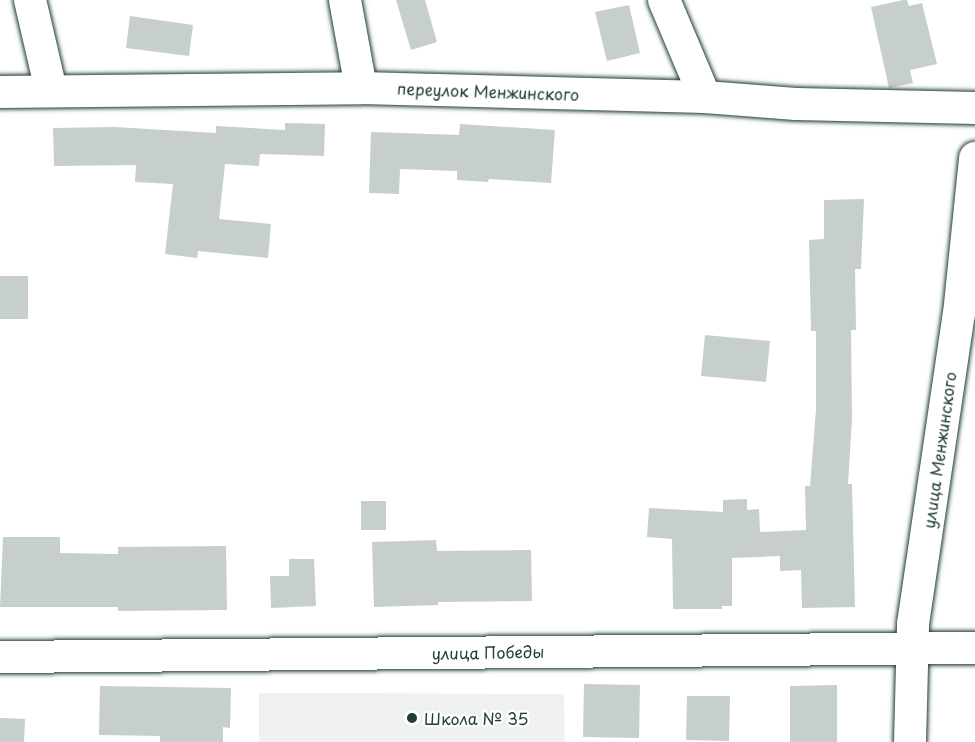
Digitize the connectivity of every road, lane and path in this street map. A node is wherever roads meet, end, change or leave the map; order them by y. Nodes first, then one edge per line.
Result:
1 (30, 0) edge
2 (345, 0) edge
3 (664, 0) edge
4 (361, 88) junction
5 (51, 90) junction
6 (0, 92) edge
7 (705, 97) junction
8 (975, 108) edge
9 (975, 158) edge
10 (967, 314) edge
11 (912, 648) junction
12 (975, 648) edge
13 (0, 657) edge
14 (910, 742) edge

1 - 5 street
2 - 4 street
3 - 7 street
4 - 5 street, переулок Менжинского
4 - 7 street, переулок Менжинского
5 - 6 street, переулок Менжинского
7 - 8 street, переулок Менжинского
9 - 10 street, улица Менжинского
10 - 11 street, улица Менжинского
11 - 12 street, улица Победы
11 - 13 street, улица Победы
11 - 14 street, улица Менжинского

